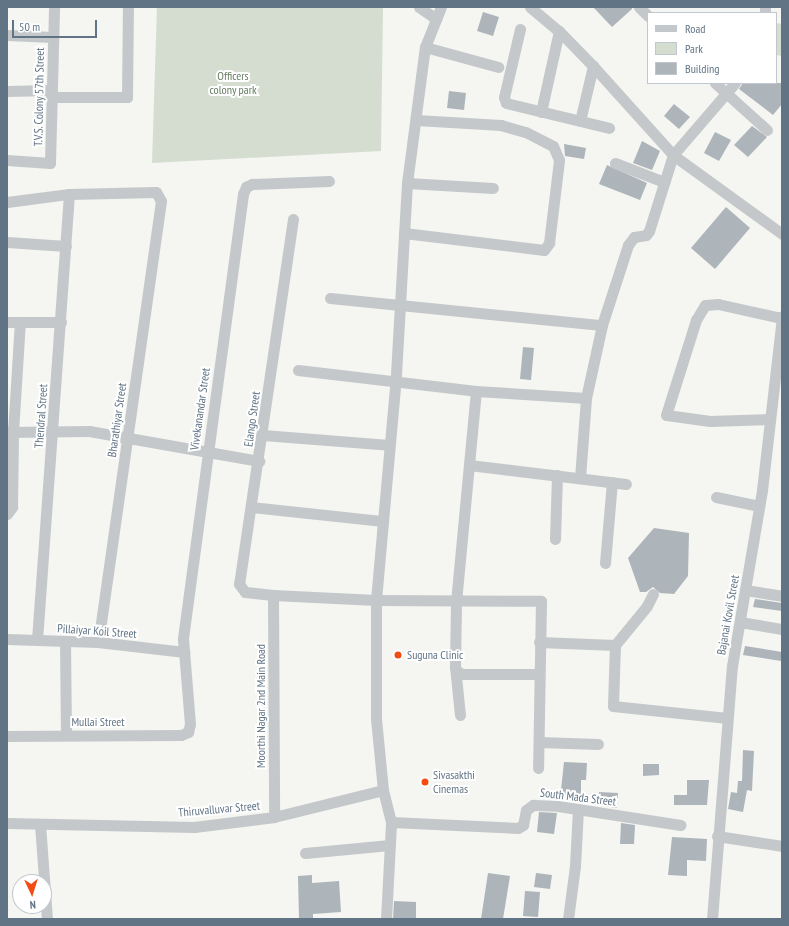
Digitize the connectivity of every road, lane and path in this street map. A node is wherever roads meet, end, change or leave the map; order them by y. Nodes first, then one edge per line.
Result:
1 (54, 7) edge
2 (128, 7) edge
3 (419, 7) edge
4 (441, 7) edge
5 (530, 7) edge
6 (639, 7) edge
7 (647, 15) edge
8 (436, 18) junction
9 (520, 28) dead end
10 (559, 31) junction
11 (7, 34) edge
12 (53, 37) junction
13 (425, 47) junction
14 (593, 66) junction
15 (498, 67) dead end
16 (716, 84) edge
17 (734, 84) edge
18 (7, 91) edge
19 (51, 94) junction
20 (726, 94) junction
21 (540, 112) junction
22 (416, 120) junction
23 (580, 121) junction
24 (609, 128) dead end
25 (767, 130) dead end
26 (674, 155) junction
27 (7, 160) edge
28 (615, 163) dead end
29 (329, 181) dead end
30 (664, 182) junction
31 (407, 183) junction
32 (493, 188) dead end
33 (69, 194) junction
34 (7, 202) edge
35 (293, 219) dead end
36 (404, 233) junction
37 (782, 234) edge
38 (7, 242) edge
39 (66, 246) junction
40 (330, 298) dead end
41 (400, 303) junction
42 (782, 317) edge
43 (7, 322) edge
44 (20, 322) junction
45 (61, 322) junction
46 (602, 325) junction
47 (298, 370) dead end
48 (395, 381) junction
49 (476, 391) junction
50 (586, 398) junction
51 (768, 419) junction
52 (10, 432) edge
53 (53, 432) junction
54 (263, 435) junction
55 (127, 438) junction
56 (389, 445) junction
57 (207, 452) junction
58 (259, 461) junction
59 (469, 465) junction
60 (557, 475) junction
61 (580, 478) junction
62 (612, 482) junction
63 (626, 484) dead end
64 (716, 497) dead end
65 (759, 506) junction
66 (251, 507) junction
67 (7, 514) edge
68 (383, 521) junction
69 (555, 539) dead end
70 (605, 563) dead end
71 (745, 590) junction
72 (653, 594) dead end
73 (273, 595) junction
74 (782, 596) edge
75 (376, 600) junction
76 (456, 602) junction
77 (740, 622) junction
78 (782, 629) edge
79 (7, 638) edge
80 (37, 640) junction
81 (66, 641) junction
82 (98, 642) junction
83 (539, 642) junction
84 (616, 645) junction
85 (184, 652) junction
86 (457, 671) junction
87 (538, 674) junction
88 (460, 715) dead end
89 (727, 718) junction
90 (188, 732) joint
91 (66, 735) junction
92 (7, 736) edge
93 (539, 742) junction
94 (598, 744) dead end
95 (538, 768) dead end
96 (382, 790) junction
97 (578, 809) junction
98 (274, 817) junction
99 (391, 822) junction
100 (7, 823) edge
101 (40, 824) junction
102 (681, 825) dead end
103 (717, 836) junction
104 (390, 845) junction
105 (782, 846) edge
106 (305, 853) dead end
107 (47, 919) edge
108 (386, 919) edge
109 (568, 919) edge
110 (712, 919) edge

1 - 12 street, T.V.S. Colony 57th Street
2 - 19 street
3 - 8 street
4 - 8 street
5 - 10 street
6 - 7 street
8 - 13 street
9 - 21 street
10 - 14 street
10 - 21 street
11 - 12 street
12 - 19 street, T.V.S. Colony 57th Street
13 - 15 street
13 - 22 street
14 - 23 street
14 - 26 street
16 - 20 street
17 - 20 street
18 - 19 street
19 - 27 street, T.V.S. Colony 57th Street
20 - 25 street
20 - 26 street
21 - 23 street
22 - 31 street
22 - 36 street
23 - 24 street
26 - 30 street
26 - 37 street
28 - 30 street
29 - 57 street, Vivekanandar Street
30 - 46 street
31 - 32 street
31 - 36 street
33 - 34 street
33 - 39 street, Thendral Street
33 - 55 street, Bharathiyar Street
35 - 54 street, Elango Street
36 - 41 street
38 - 39 street
39 - 45 street, Thendral Street
40 - 41 street
41 - 46 street
41 - 48 street
42 - 51 street, Bajanai Kovil Street
42 - 51 street
43 - 44 street
44 - 45 street
44 - 52 street
45 - 53 street, Thendral Street
46 - 50 street
47 - 48 street
48 - 49 street
48 - 56 street
49 - 50 street
49 - 59 street
50 - 61 street
51 - 65 street, Bajanai Kovil Street
52 - 53 street
52 - 67 street
53 - 55 street
53 - 80 street, Thendral Street
54 - 56 street
54 - 58 street, Elango Street
55 - 57 street
55 - 82 street, Bharathiyar Street
56 - 68 street
57 - 58 street
57 - 85 street, Vivekanandar Street
58 - 66 street, Elango Street
59 - 60 street
59 - 76 street
60 - 61 street
60 - 69 street
61 - 62 street
62 - 63 street
62 - 70 street
64 - 65 street
65 - 71 street, Bajanai Kovil Street
66 - 68 street
66 - 73 street, Elango Street
68 - 75 street
71 - 74 street
71 - 77 street, Bajanai Kovil Street
72 - 84 street
73 - 75 street, Elango Street
73 - 98 street, Moorthi Nagar 2nd Main Road
75 - 76 street, Elango Street
75 - 96 street
76 - 83 street, Elango Street
76 - 86 street
77 - 78 street
77 - 89 street, Bajanai Kovil Street
79 - 80 street, Pillaiyar Koil Street
80 - 81 street, Pillaiyar Koil Street
81 - 82 street, Pillaiyar Koil Street
81 - 91 street
82 - 85 street, Pillaiyar Koil Street
83 - 84 street
83 - 87 street
84 - 89 street
85 - 90 street, Vivekanandar Street
86 - 87 street
86 - 88 street
87 - 93 street
89 - 103 street, Bajanai Kovil Street
90 - 91 street, Mullai Street
91 - 92 street, Mullai Street
93 - 94 street
93 - 95 street
96 - 98 street, Thiruvalluvar Street
96 - 99 street
97 - 99 street, South Mada Street
97 - 102 street, South Mada Street
97 - 109 street
98 - 101 street, Thiruvalluvar Street
99 - 104 street
100 - 101 street, Thiruvalluvar Street
101 - 107 street
103 - 105 street
103 - 110 street, Bajanai Kovil Street
104 - 106 street
104 - 108 street

